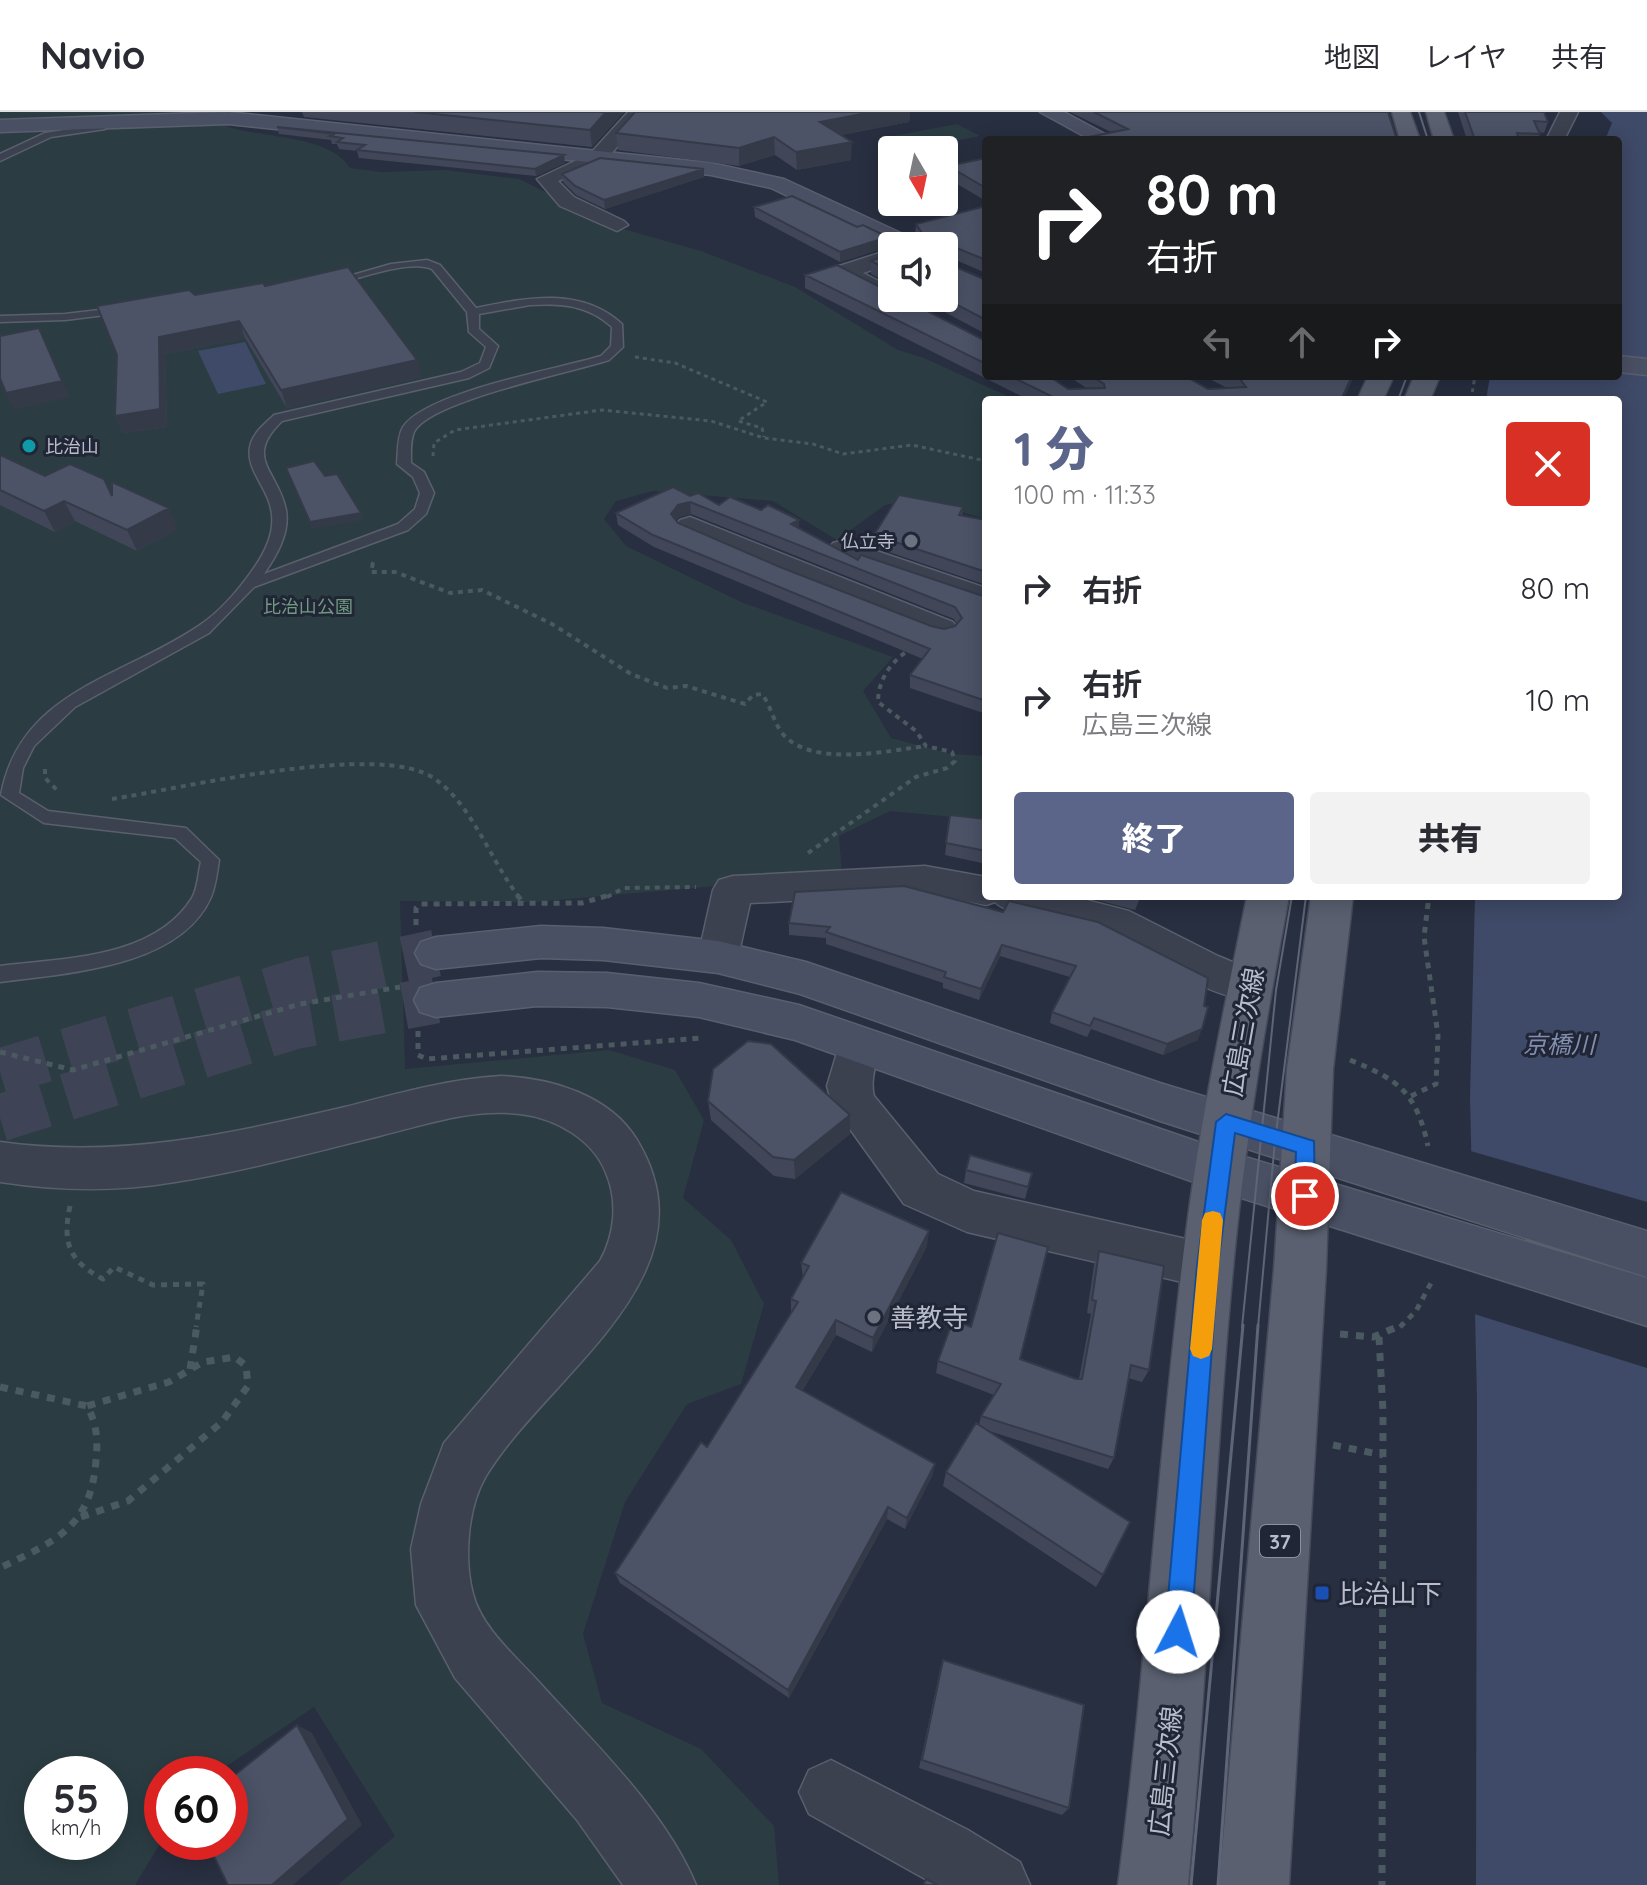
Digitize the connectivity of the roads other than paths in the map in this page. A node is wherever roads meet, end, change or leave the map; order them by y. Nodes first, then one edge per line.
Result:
1 (638, 112) edge
2 (1049, 112) edge
3 (1401, 112) edge
4 (1435, 112) edge
5 (1569, 112) edge
6 (255, 116) edge
7 (123, 120) junction
8 (0, 126) edge
9 (1098, 136) edge
10 (1409, 136) edge
11 (1443, 136) edge
12 (1557, 136) edge
13 (0, 158) edge
14 (597, 158) junction
15 (617, 225) dead end
16 (881, 232) edge
17 (878, 261) edge
18 (318, 285) edge
19 (878, 286) edge
20 (138, 307) edge
21 (473, 312) junction
22 (0, 319) edge
23 (25, 319) junction
24 (2, 336) edge
25 (1622, 364) edge
26 (1647, 367) edge
27 (690, 526) edge
28 (844, 549) edge
29 (250, 584) junction
30 (982, 597) edge
31 (982, 602) edge
32 (982, 890) edge
33 (1028, 900) edge
34 (1267, 900) edge
35 (1331, 900) edge
36 (436, 953) tunnel mouth
37 (718, 957) junction
38 (0, 974) edge
39 (1251, 987) junction
40 (419, 993) tunnel mouth
41 (858, 1045) junction
42 (1222, 1146) junction
43 (0, 1162) edge
44 (1306, 1172) junction
45 (1647, 1254) edge
46 (1208, 1266) junction
47 (1647, 1302) edge
48 (831, 1792) dead end
49 (663, 1885) edge
50 (997, 1885) edge
51 (1153, 1885) edge
52 (1254, 1885) edge

1 - 14 street
2 - 9 street
3 - 10 main road
4 - 11 main road
5 - 12 street
6 - 7 street
6 - 14 street
7 - 8 street
7 - 13 lane
14 - 15 street
14 - 16 street
17 - 19 street
18 - 21 lane
20 - 23 lane
21 - 29 lane
21 - 29 lane
22 - 23 lane
23 - 24 lane
25 - 26 street
27 - 31 street
28 - 30 street
29 - 38 lane
32 - 37 street
33 - 39 street
34 - 39 main road, 広島三次線
35 - 44 main road, 37
36 - 37 street
37 - 42 street
39 - 42 main road, 広島三次線
40 - 41 street
41 - 42 street
41 - 46 street
42 - 44 street
42 - 46 main road, 広島三次線
43 - 49 street
44 - 45 street
44 - 47 street
44 - 52 main road, 37
46 - 51 main road, 広島三次線
48 - 50 street

